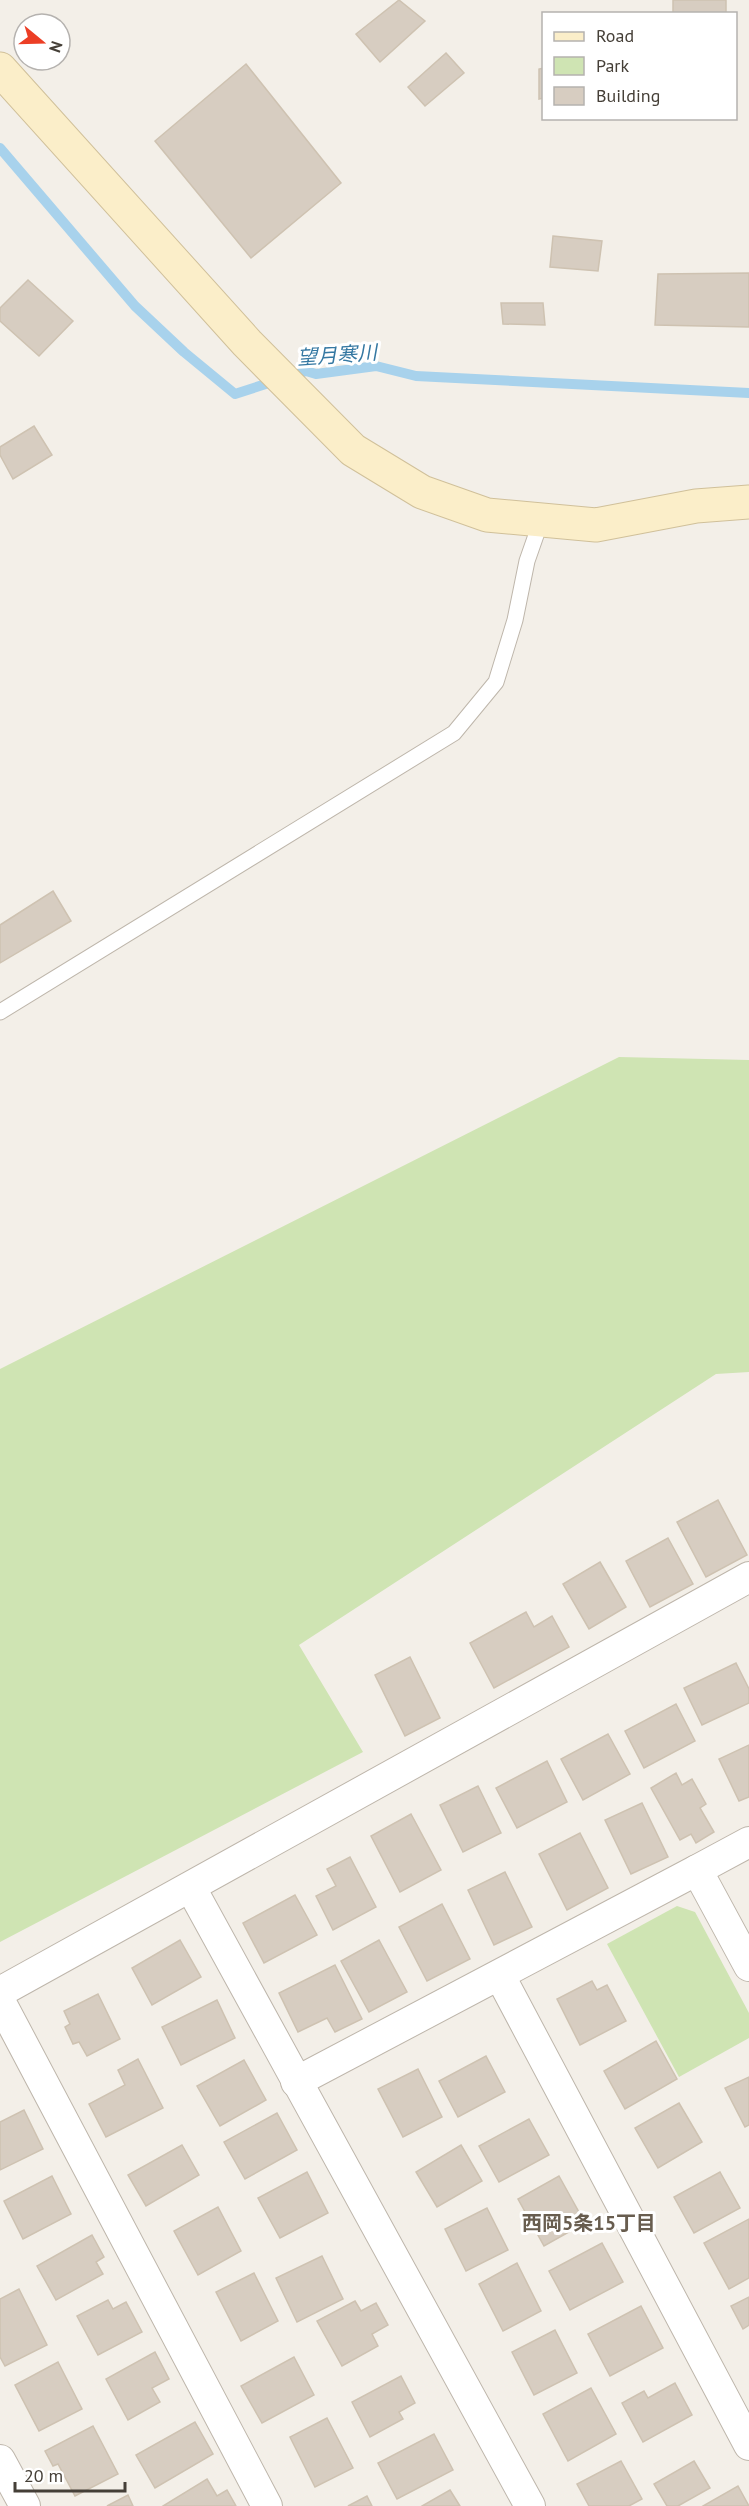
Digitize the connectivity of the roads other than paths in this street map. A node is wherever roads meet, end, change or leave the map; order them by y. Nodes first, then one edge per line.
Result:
1 (3, 79) edge
2 (749, 502) edge
3 (541, 521) junction
4 (0, 1012) edge
5 (749, 1577) edge
6 (749, 1842) edge
7 (697, 1870) junction
8 (191, 1888) junction
9 (749, 1966) edge
10 (500, 1976) junction
11 (0, 1992) edge
12 (0, 2001) edge
13 (296, 2082) junction
14 (749, 2445) edge
15 (0, 2460) edge
16 (25, 2506) edge
17 (267, 2506) edge
18 (530, 2506) edge

1 - 3 street
2 - 3 street
3 - 4 lane
5 - 8 street
6 - 7 street
7 - 9 street
7 - 10 street
8 - 11 street
8 - 13 street
10 - 13 street
10 - 14 street
12 - 17 street
13 - 18 street
15 - 16 street

